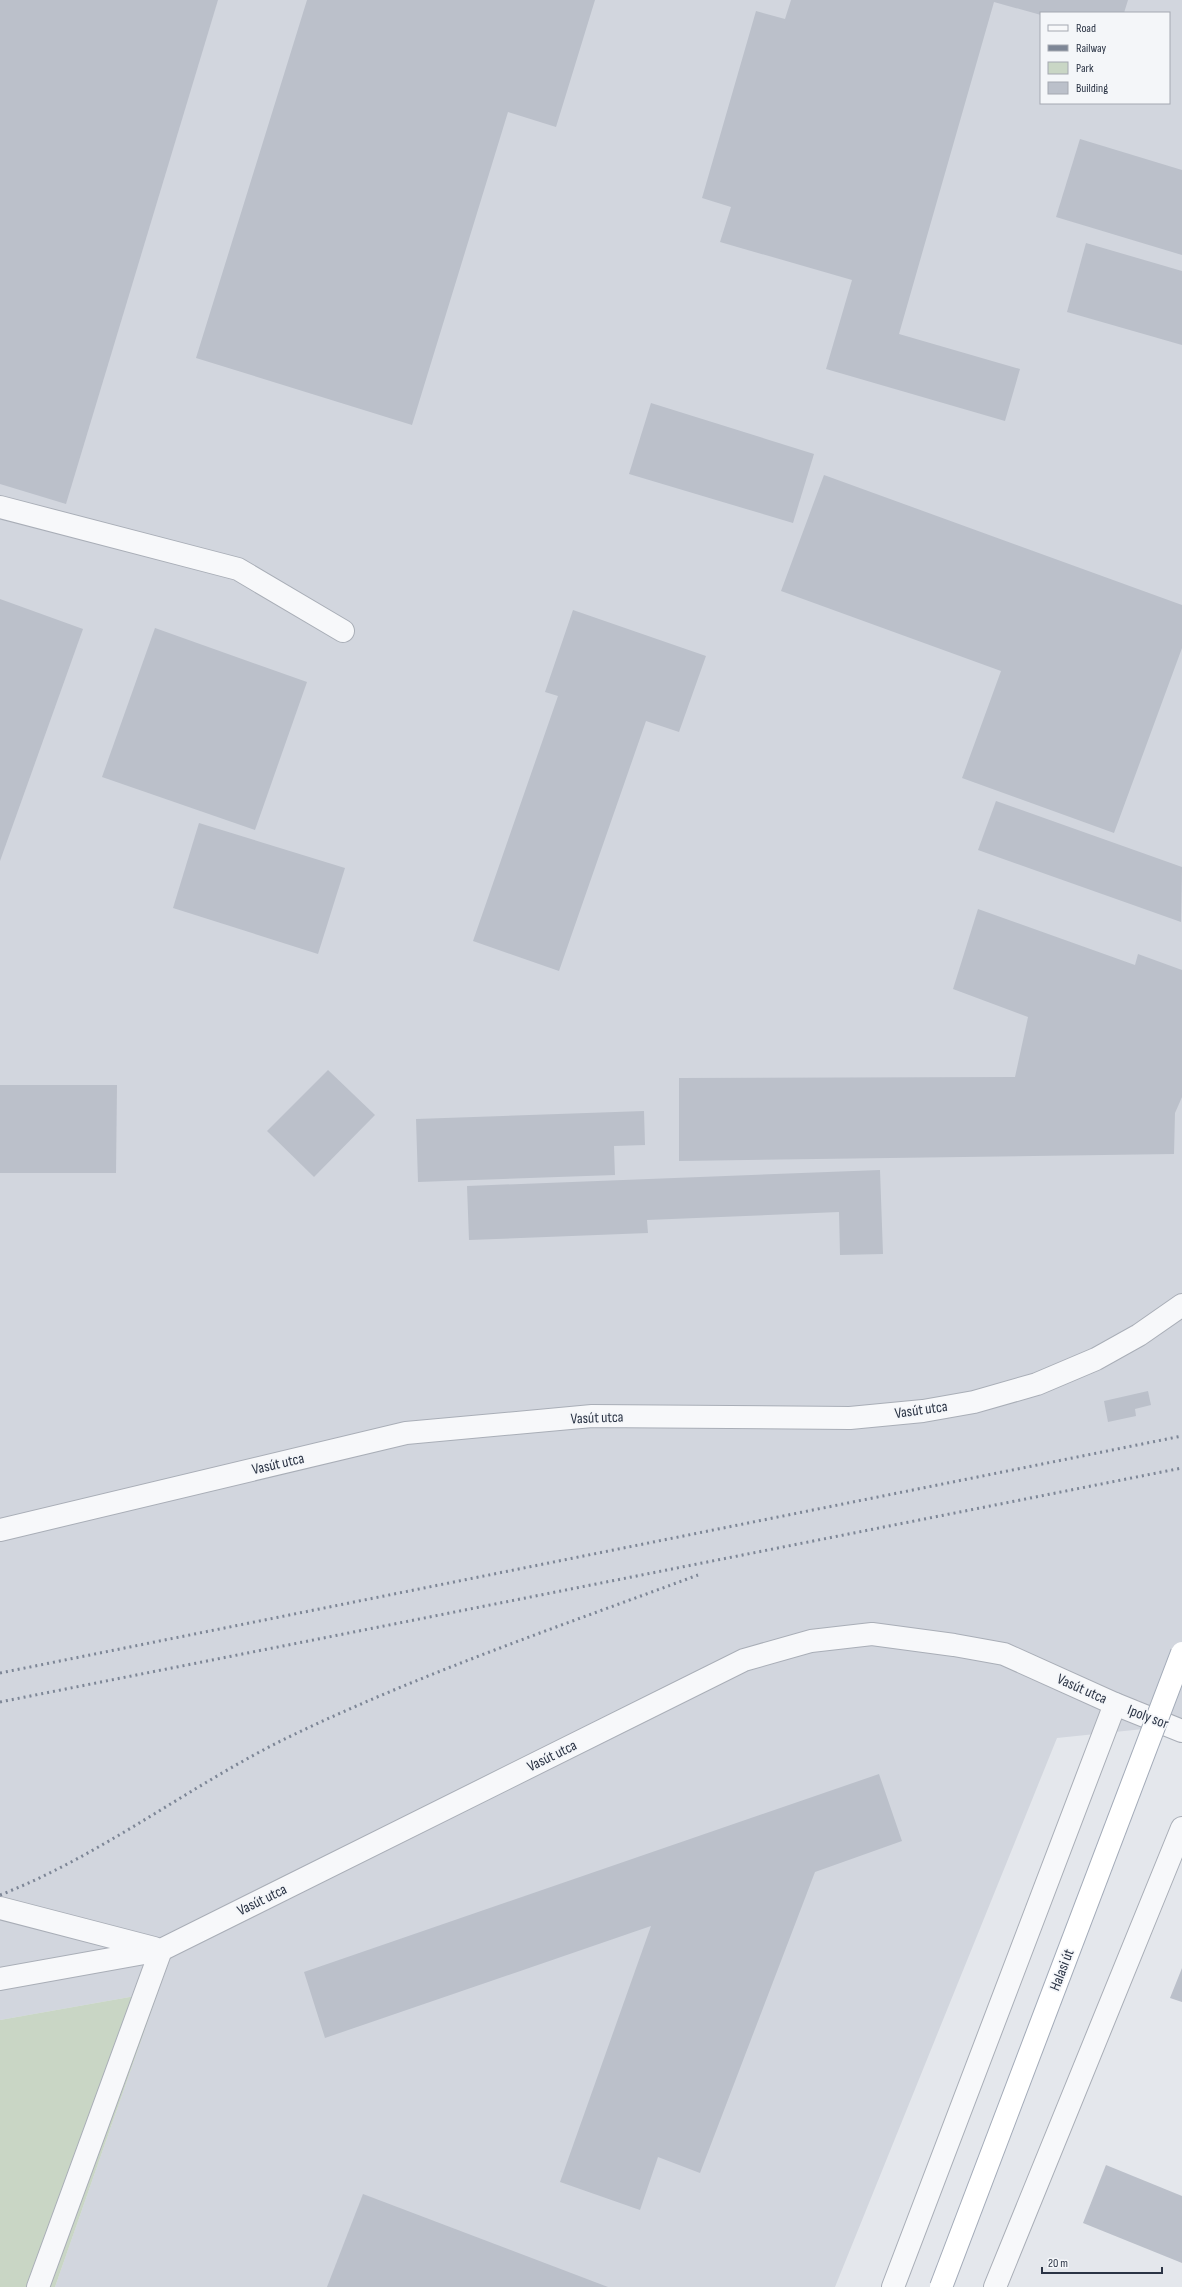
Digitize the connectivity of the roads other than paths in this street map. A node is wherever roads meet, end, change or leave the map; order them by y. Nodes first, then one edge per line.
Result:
1 (0, 507) edge
2 (343, 631) dead end
3 (1182, 1305) edge
4 (0, 1530) edge
5 (1182, 1653) edge
6 (1115, 1704) junction
7 (1182, 1731) edge
8 (1182, 1828) edge
9 (0, 1908) edge
10 (161, 1950) junction
11 (0, 1979) edge
12 (38, 2287) edge
13 (893, 2287) edge
14 (941, 2287) edge
15 (995, 2287) edge

1 - 2 street
3 - 4 street, Vasút utca
5 - 14 main road, Halasi út, bridge
6 - 7 street, Ipoly sor
6 - 10 street, Vasút utca
6 - 13 street
8 - 15 street
9 - 10 street
10 - 11 street, Vasút utca
10 - 12 street

